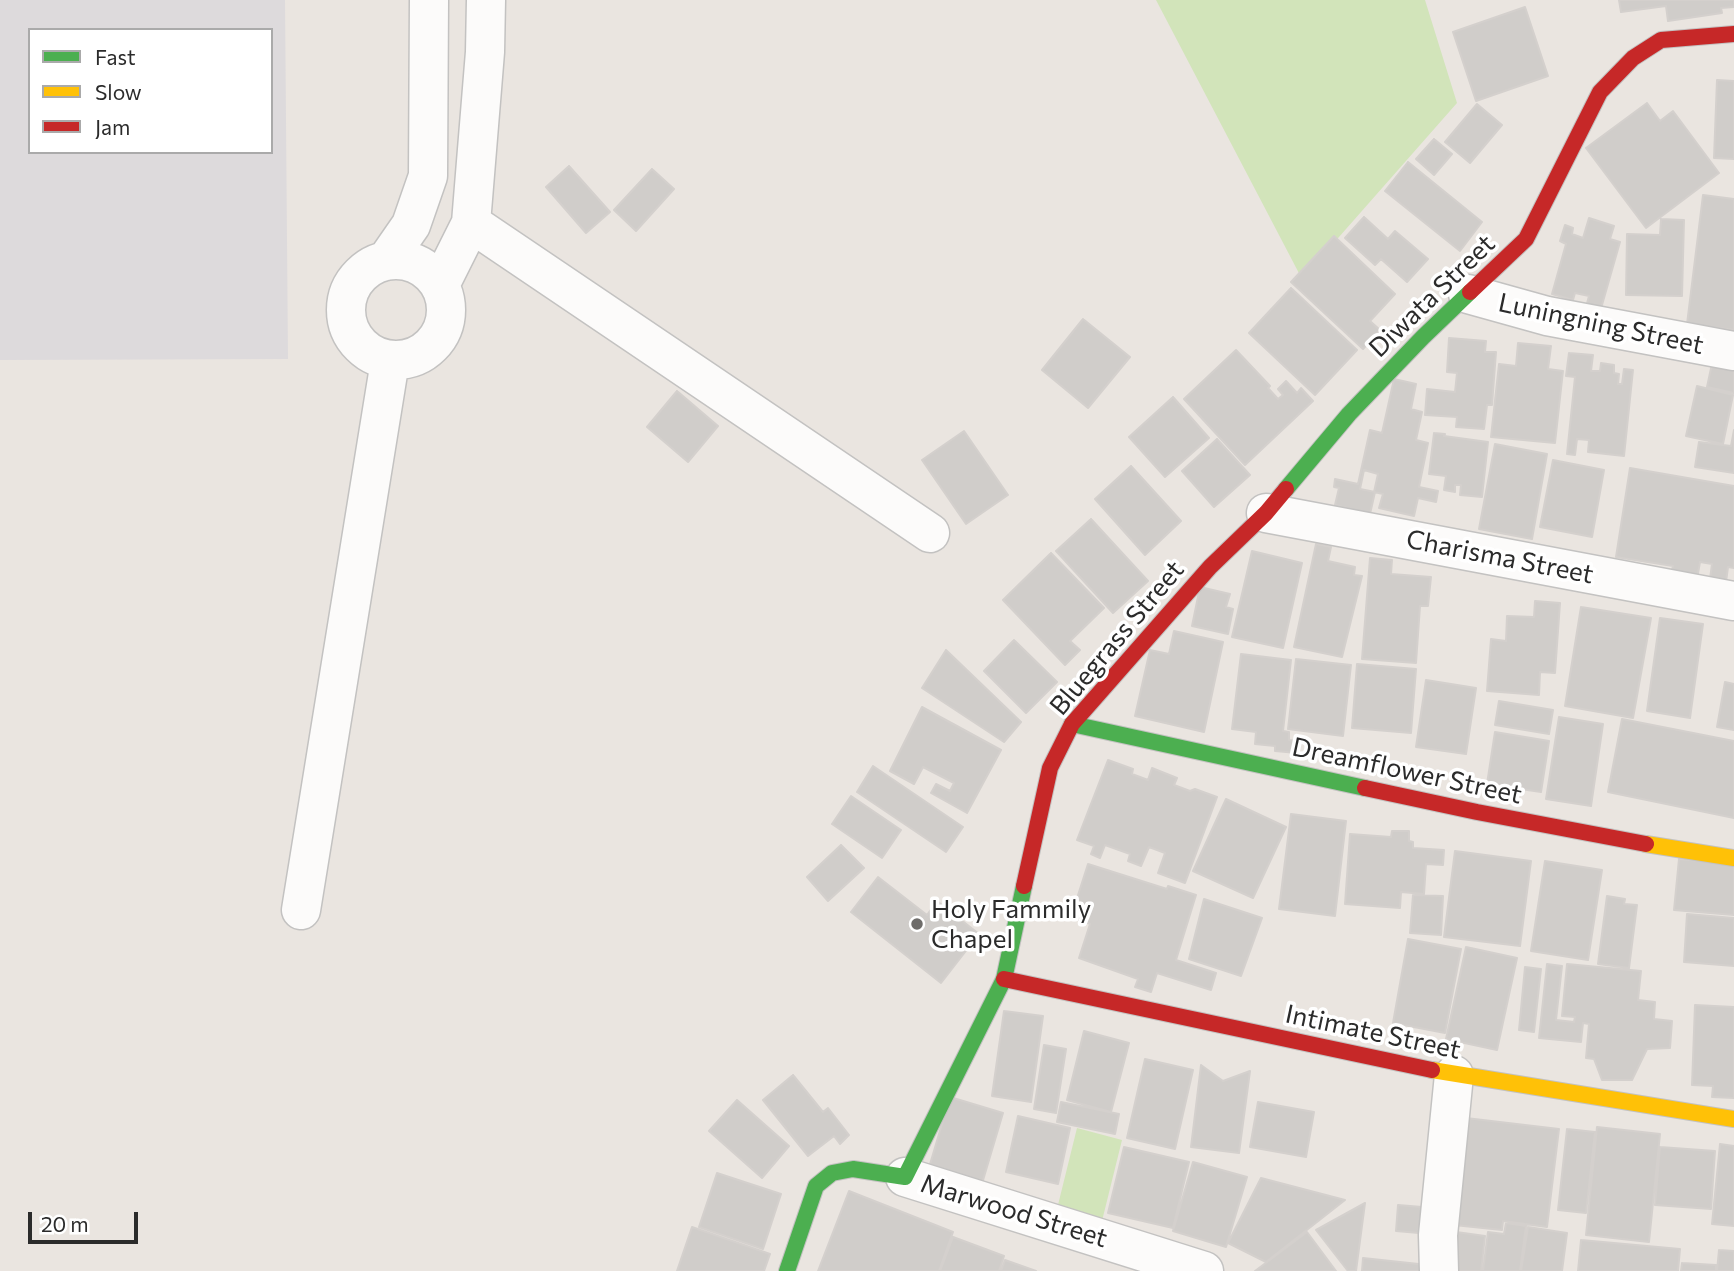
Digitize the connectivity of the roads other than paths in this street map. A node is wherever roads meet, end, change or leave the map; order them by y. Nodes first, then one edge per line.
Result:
1 (429, 0) edge
2 (486, 0) edge
3 (1734, 34) edge
4 (471, 223) junction
5 (386, 261) junction
6 (440, 285) junction
7 (1468, 294) junction
8 (1734, 351) edge
9 (390, 360) junction
10 (1266, 513) junction
11 (930, 533) dead end
12 (1734, 601) edge
13 (1072, 724) junction
14 (1734, 858) edge
15 (301, 910) dead end
16 (1004, 979) junction
17 (1454, 1074) junction
18 (1734, 1119) edge
19 (905, 1177) junction
20 (787, 1271) edge
21 (1204, 1271) edge
22 (1439, 1271) edge

1 - 5 street
2 - 4 street
3 - 7 street, Diwata Street
4 - 6 street
4 - 11 street
5 - 6 street
5 - 9 street
6 - 9 street
7 - 8 street, Luningning Street
7 - 10 street, Diwata Street
9 - 15 street
10 - 12 street, Charisma Street
10 - 13 street, Bluegrass Street
13 - 14 street, Dreamflower Street
13 - 16 street, Bluegrass Street
16 - 17 street, Intimate Street
16 - 19 street, Bluegrass Street
17 - 18 street, Intimate Street
17 - 22 street
19 - 20 street
19 - 21 street, Marwood Street

